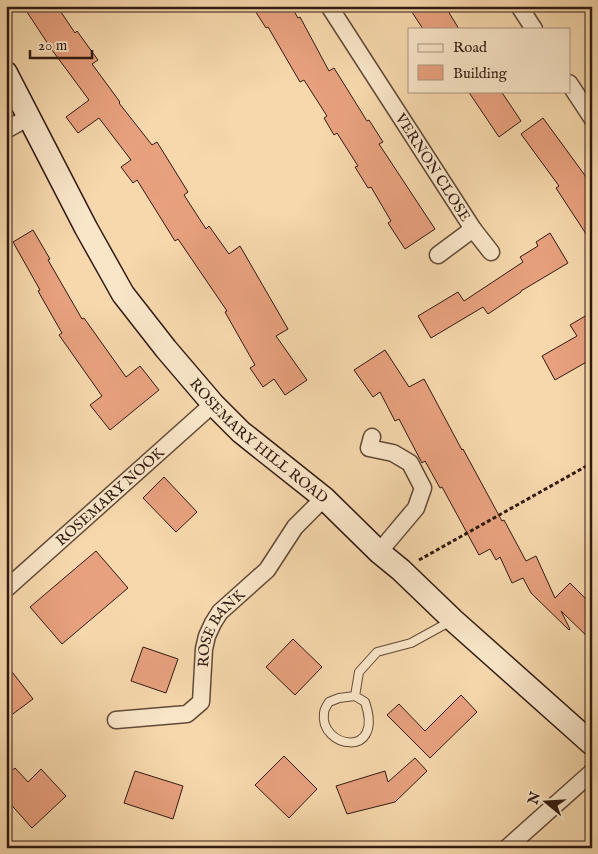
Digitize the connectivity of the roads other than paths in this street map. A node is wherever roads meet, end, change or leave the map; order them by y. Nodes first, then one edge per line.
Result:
1 (329, 6) edge
2 (519, 6) edge
3 (533, 28) edge
4 (6, 73) edge
5 (570, 85) edge
6 (29, 117) junction
7 (592, 118) edge
8 (6, 130) edge
9 (474, 229) junction
10 (491, 252) dead end
11 (438, 255) dead end
12 (213, 404) junction
13 (372, 437) dead end
14 (324, 498) junction
15 (379, 552) junction
16 (6, 589) edge
17 (453, 620) junction
18 (355, 696) junction
19 (116, 720) dead end
20 (592, 744) edge
21 (592, 772) edge
22 (507, 848) edge

1 - 9 street, VERNON CLOSE
2 - 3 street
4 - 6 main road, ROSEMARY HILL ROAD
5 - 7 street
6 - 8 street
6 - 12 main road, ROSEMARY HILL ROAD
9 - 10 street, VERNON CLOSE
9 - 11 street, VERNON CLOSE
12 - 14 main road, ROSEMARY HILL ROAD
12 - 16 street, ROSEMARY NOOK
13 - 15 street
14 - 15 main road, ROSEMARY HILL ROAD
14 - 19 street, ROSE BANK
15 - 17 main road, ROSEMARY HILL ROAD
17 - 18 lane
17 - 20 main road, ROSEMARY HILL ROAD
18 - 18 lane
21 - 22 street

